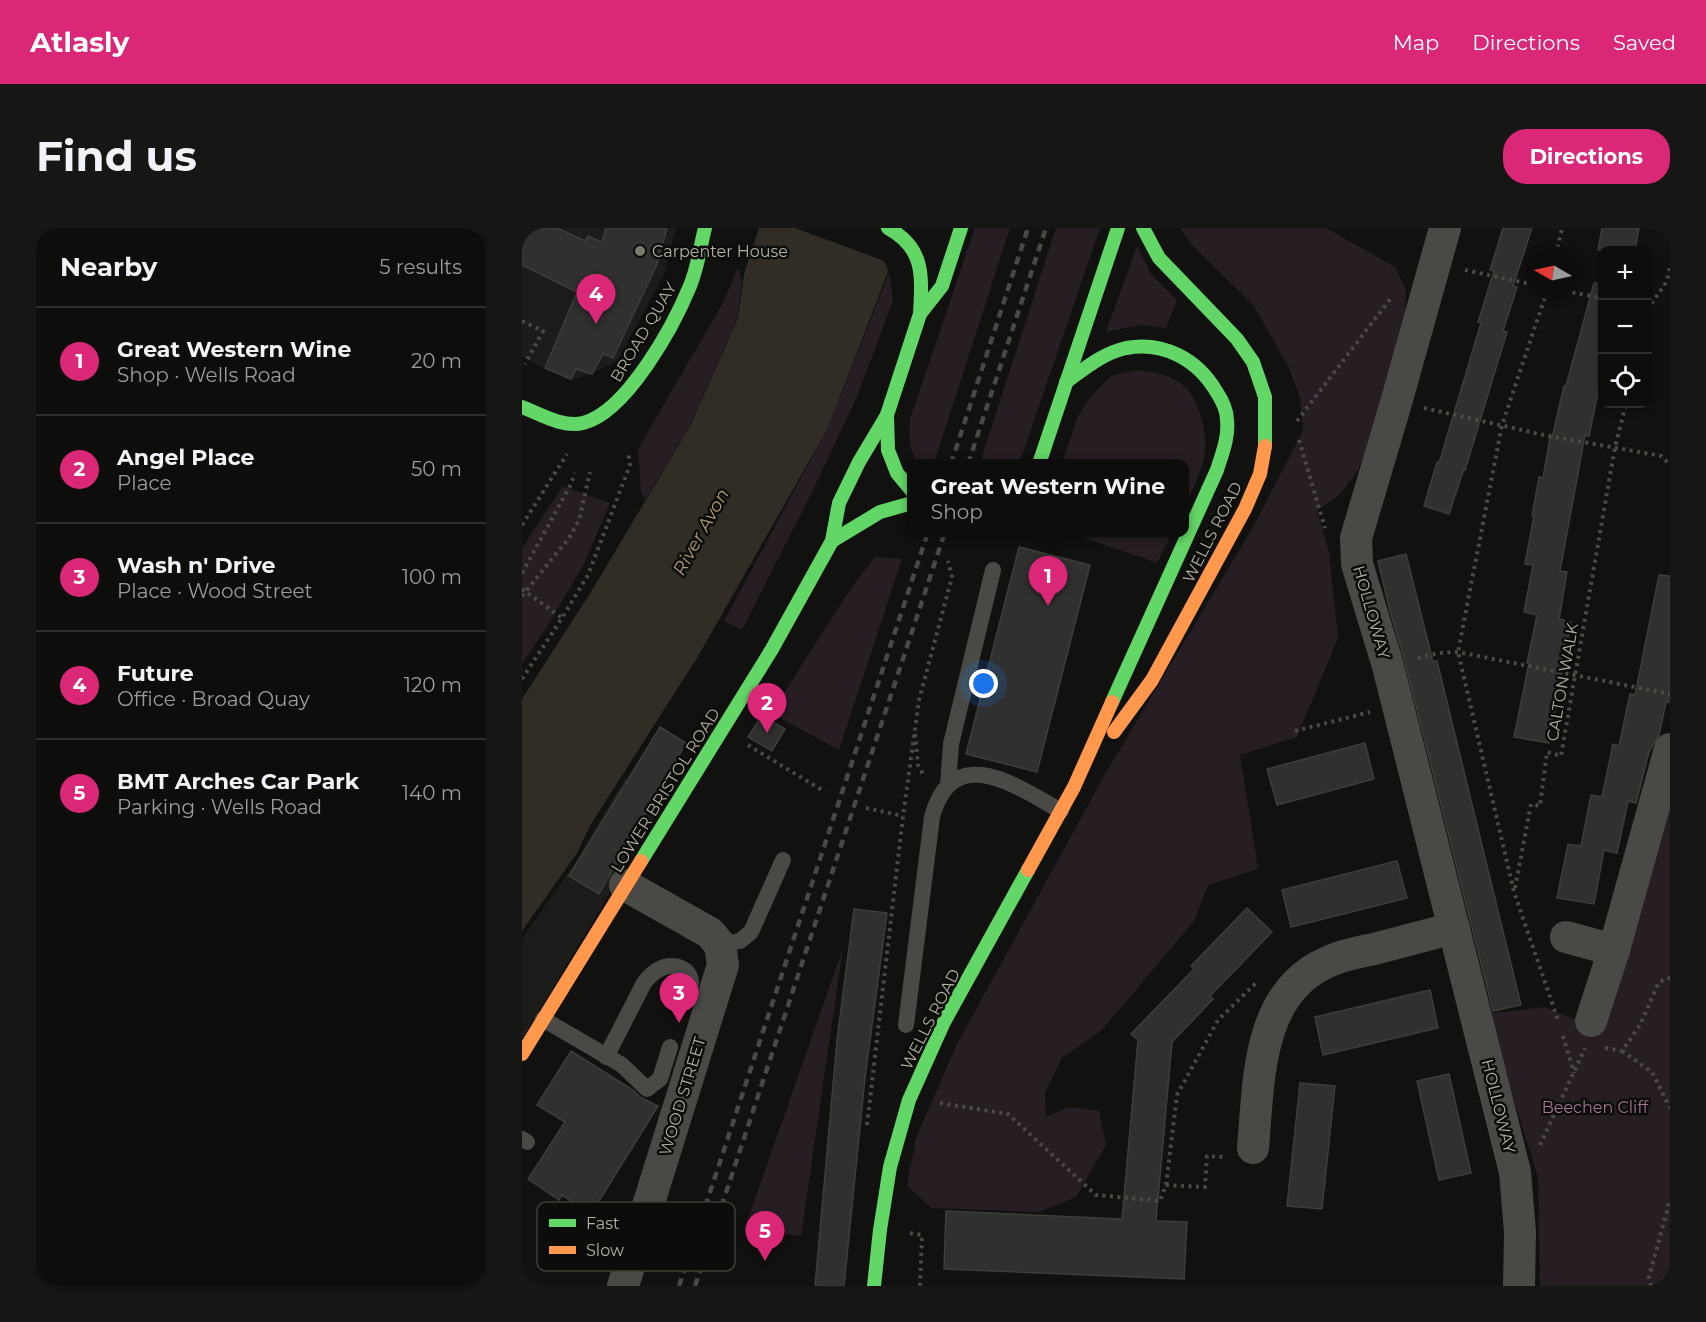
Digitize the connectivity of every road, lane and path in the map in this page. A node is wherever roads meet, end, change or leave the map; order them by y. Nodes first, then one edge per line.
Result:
1 (705, 228) edge
2 (717, 228) edge
3 (888, 228) edge
4 (961, 228) edge
5 (1118, 228) edge
6 (1143, 228) edge
7 (1445, 228) edge
8 (1562, 228) edge
9 (1558, 246) edge
10 (1670, 267) edge
11 (1477, 272) dead end
12 (1668, 281) edge
13 (1526, 283) edge
14 (690, 284) junction
15 (1396, 292) dead end
16 (1580, 294) edge
17 (1598, 297) edge
18 (1544, 300) edge
19 (1652, 302) edge
20 (920, 314) junction
21 (522, 321) edge
22 (525, 364) dead end
23 (1066, 382) junction
24 (522, 407) edge
25 (1426, 408) dead end
26 (1625, 408) edge
27 (1294, 412) dead end
28 (887, 415) junction
29 (1297, 422) junction
30 (1502, 425) junction
31 (1297, 429) dead end
32 (1297, 436) dead end
33 (1615, 447) junction
34 (628, 451) dead end
35 (1041, 459) edge
36 (1670, 465) edge
37 (558, 471) dead end
38 (590, 472) dead end
39 (575, 473) dead end
40 (907, 485) edge
41 (907, 503) edge
42 (522, 525) edge
43 (1189, 532) edge
44 (1327, 534) dead end
45 (1187, 537) edge
46 (832, 541) junction
47 (948, 561) dead end
48 (993, 570) dead end
49 (522, 573) edge
50 (523, 593) edge
51 (562, 618) junction
52 (1458, 652) junction
53 (1450, 653) dead end
54 (1575, 676) junction
55 (522, 679) edge
56 (1670, 694) edge
57 (1352, 716) dead end
58 (915, 727) junction
59 (1295, 731) dead end
60 (745, 743) dead end
61 (1670, 749) edge
62 (948, 785) junction
63 (1074, 787) junction
64 (825, 792) dead end
65 (937, 799) junction
66 (866, 808) dead end
67 (1061, 811) junction
68 (895, 814) dead end
69 (783, 860) dead end
70 (625, 885) junction
71 (1514, 892) junction
72 (1454, 928) junction
73 (1566, 937) dead end
74 (720, 945) junction
75 (1614, 950) junction
76 (1670, 978) edge
77 (1261, 979) dead end
78 (686, 997) dead end
79 (543, 1019) junction
80 (906, 1025) dead end
81 (1594, 1034) joint
82 (670, 1047) dead end
83 (1622, 1051) junction
84 (522, 1054) edge
85 (606, 1057) junction
86 (943, 1104) dead end
87 (1670, 1108) edge
88 (866, 1133) dead end
89 (1253, 1148) dead end
90 (1210, 1156) dead end
91 (1515, 1172) junction
92 (1166, 1185) junction
93 (1670, 1200) edge
94 (649, 1202) edge
95 (628, 1271) edge
96 (623, 1286) edge
97 (874, 1286) edge
98 (1519, 1286) edge
99 (1651, 1286) edge

1 - 14 main road, BROAD QUAY
2 - 14 main road
3 - 20 main road
4 - 20 main road
5 - 23 main road
6 - 63 main road, WELLS ROAD
7 - 72 street, HOLLOWAY
8 - 9 path
10 - 12 path
11 - 13 path
12 - 19 path
14 - 24 main road, BROAD QUAY
15 - 29 path
16 - 17 path
18 - 30 path, CALTON WALK
20 - 28 main road
21 - 22 path
23 - 35 main road
23 - 43 main road, WELLS ROAD
25 - 30 path
26 - 33 path, CALTON WALK
27 - 29 path
28 - 40 main road
28 - 46 main road, LOWER BRISTOL ROAD
29 - 31 path
30 - 33 path
30 - 52 path, CALTON WALK
32 - 44 path
33 - 36 path
33 - 54 path, CALTON WALK
34 - 51 path
37 - 42 path
38 - 50 path
39 - 49 path
41 - 46 main road, LOWER BRISTOL ROAD
45 - 63 main road, WELLS ROAD
46 - 70 main road, LOWER BRISTOL ROAD
47 - 58 path
48 - 62 lane
50 - 51 path
51 - 55 path
52 - 53 path
52 - 54 path
52 - 71 path, CALTON WALK
54 - 56 path
54 - 71 path, CALTON WALK
57 - 59 path
58 - 65 path
58 - 88 path
60 - 64 path
61 - 75 street
62 - 65 lane
62 - 67 lane
63 - 67 main road, WELLS ROAD
65 - 80 lane
66 - 68 path
67 - 97 main road, WELLS ROAD
69 - 74 lane
70 - 74 street
70 - 79 main road, LOWER BRISTOL ROAD
71 - 91 path, CALTON WALK
72 - 89 street
72 - 91 street, HOLLOWAY
73 - 75 street
74 - 94 street, WOOD STREET
75 - 81 street
76 - 83 path
77 - 92 path
78 - 85 lane
79 - 84 main road, LOWER BRISTOL ROAD
79 - 85 lane
81 - 83 path
82 - 85 lane
83 - 87 path
86 - 92 path
90 - 92 path
91 - 98 street, HOLLOWAY
93 - 99 path
95 - 96 street, WOOD STREET

